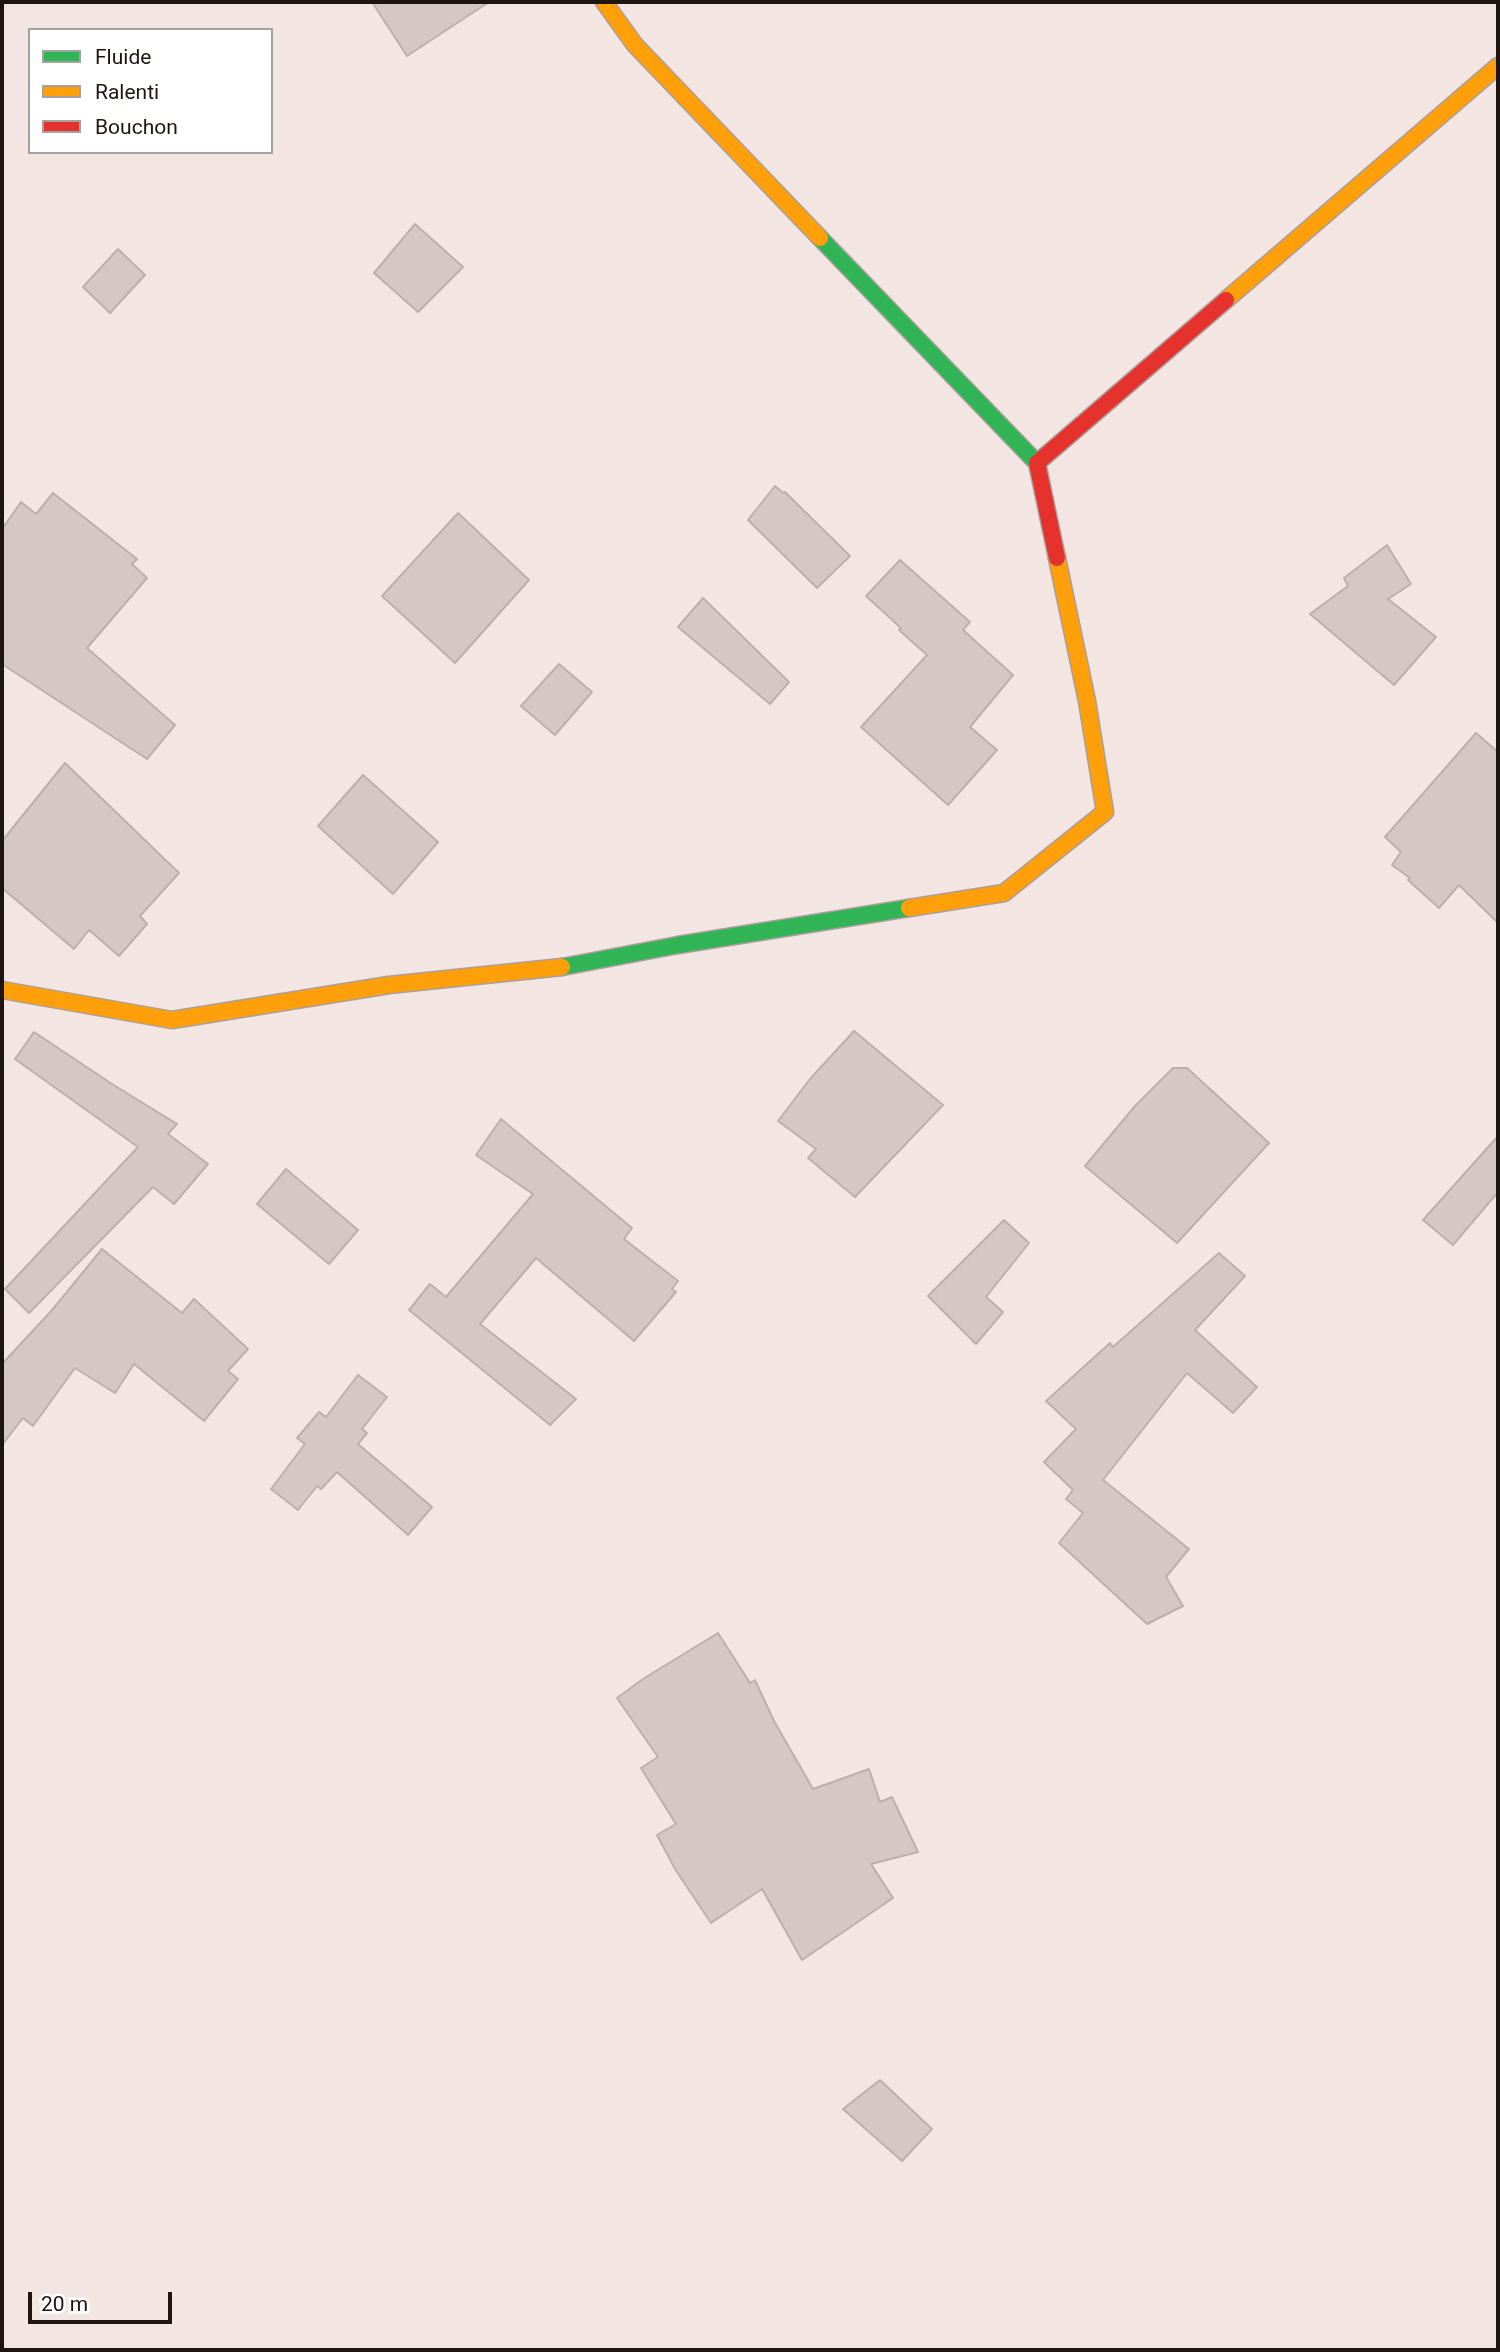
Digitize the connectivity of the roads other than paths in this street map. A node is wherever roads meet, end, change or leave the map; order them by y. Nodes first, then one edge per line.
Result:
1 (604, 2) edge
2 (1498, 66) edge
3 (1037, 463) junction
4 (2, 989) edge

1 - 3 street
2 - 3 street
3 - 4 street

